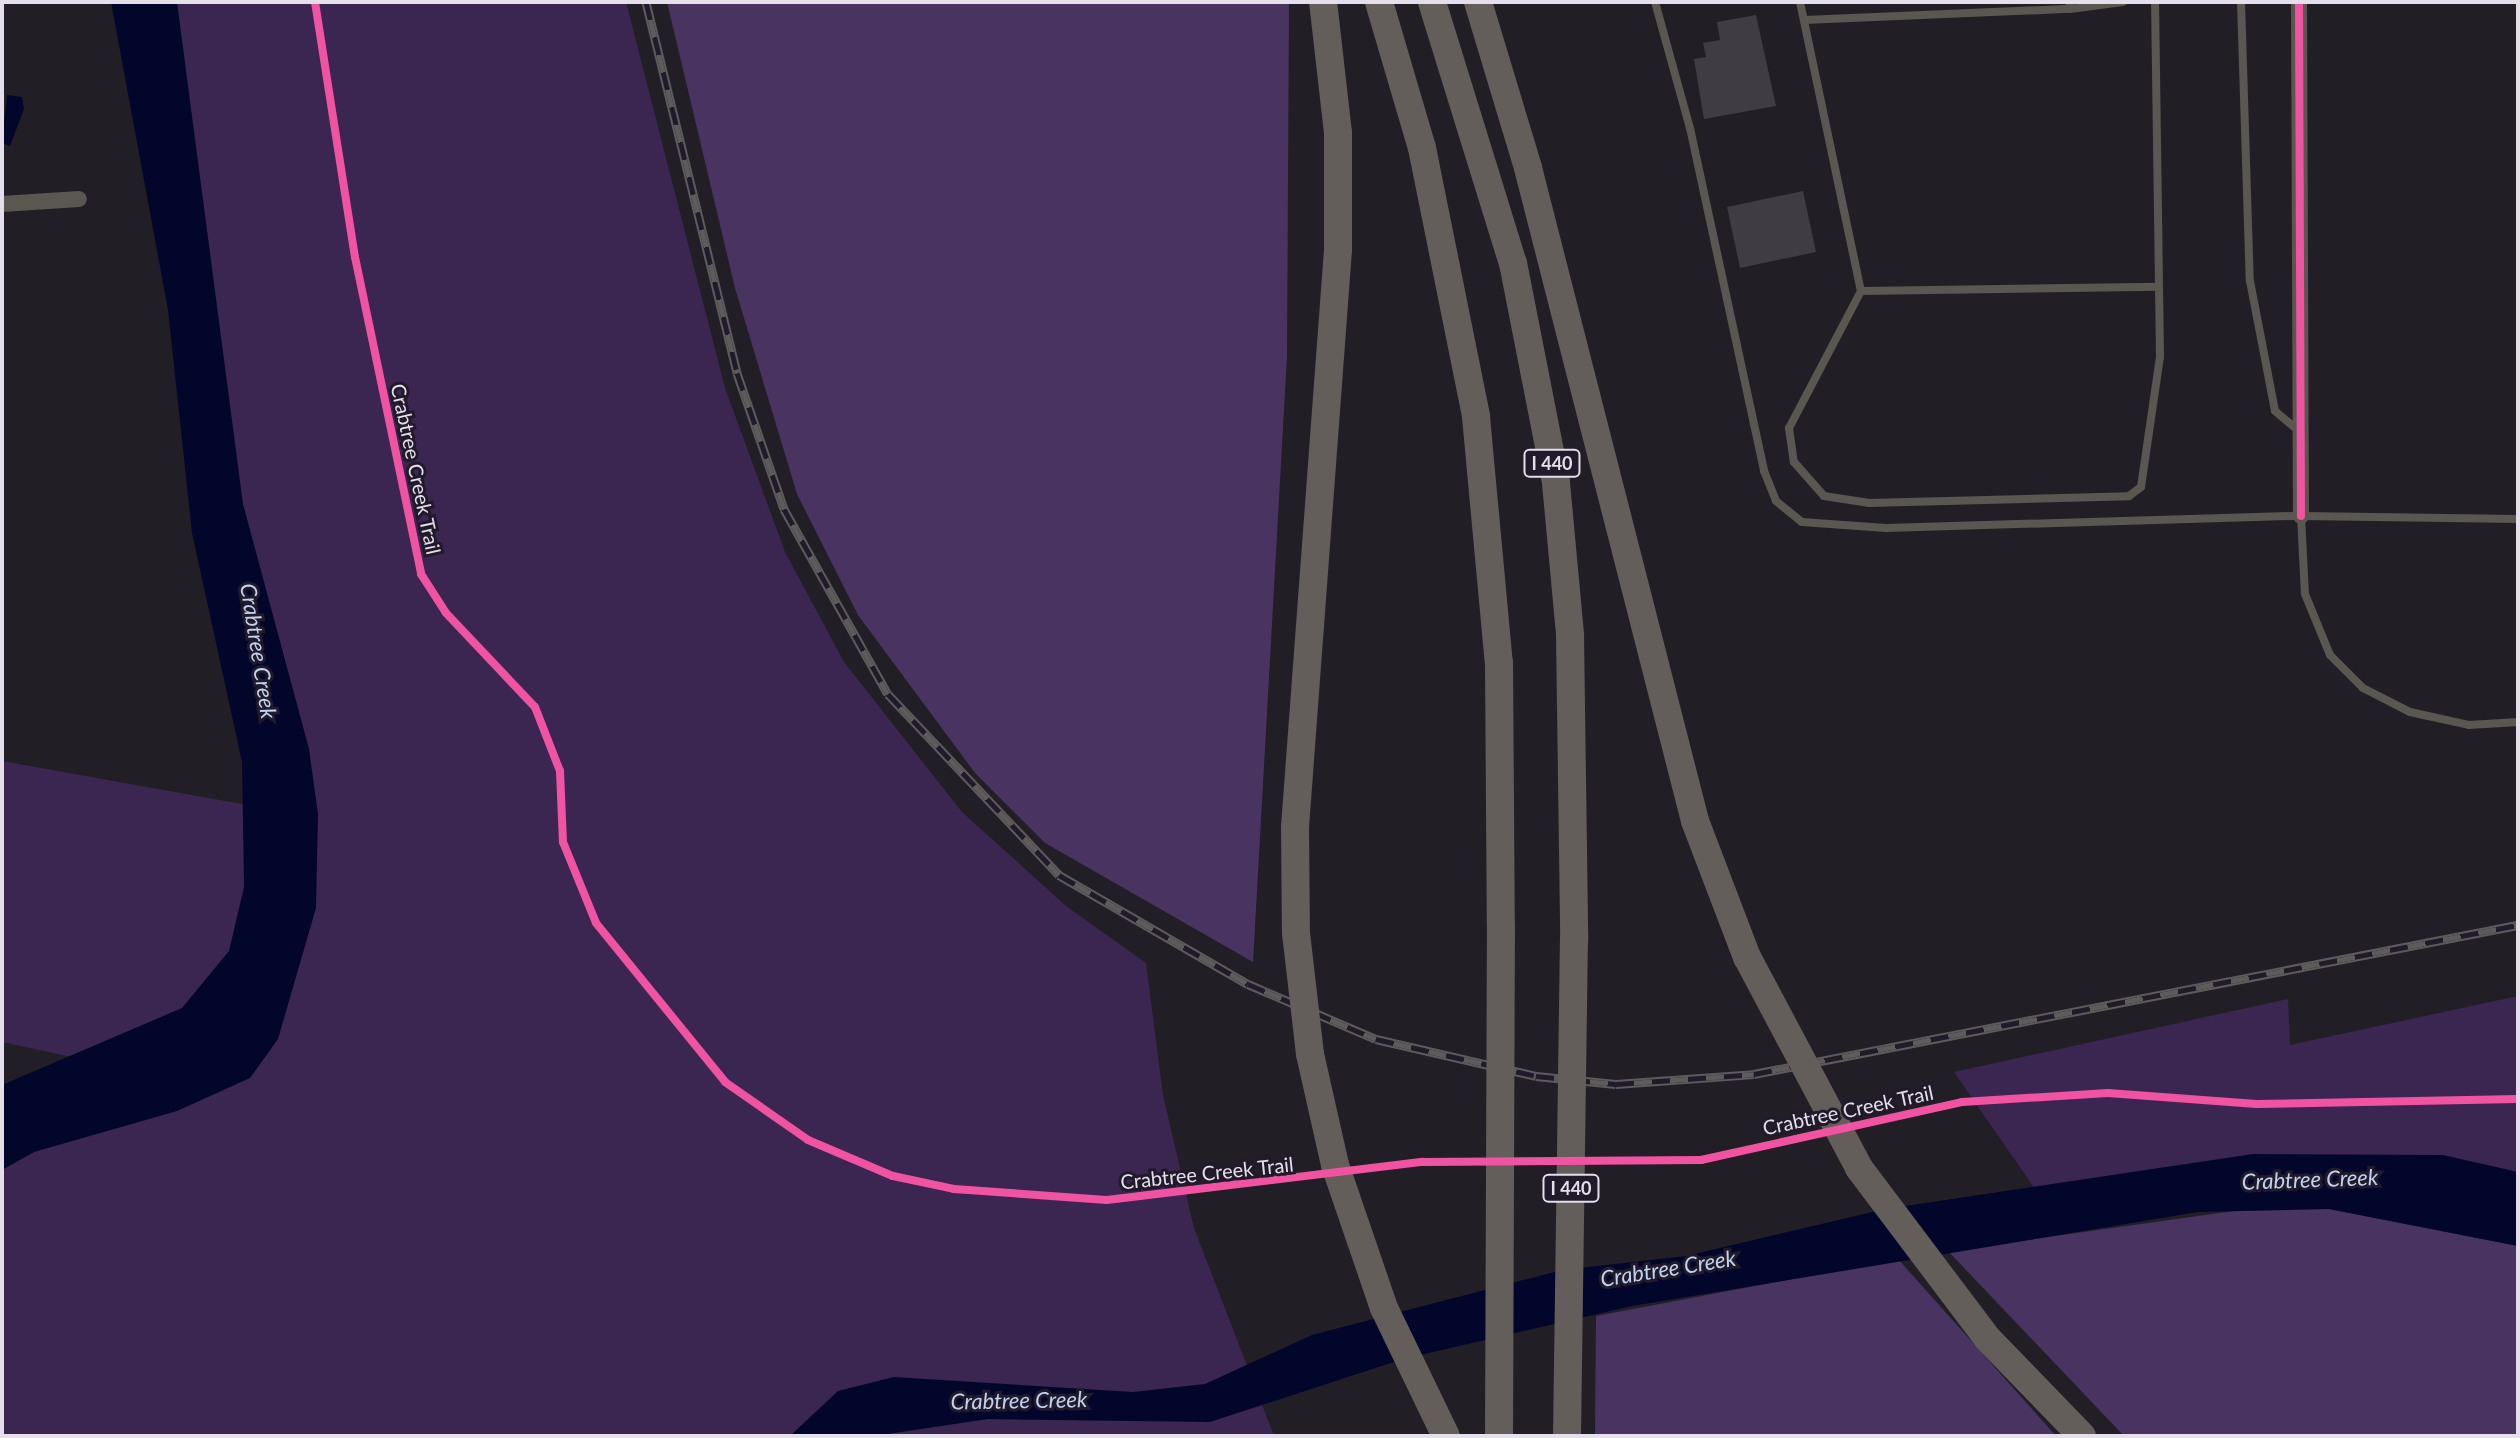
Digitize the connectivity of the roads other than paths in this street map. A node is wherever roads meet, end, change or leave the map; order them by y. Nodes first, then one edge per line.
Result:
1 (1323, 2) edge
2 (1379, 2) edge
3 (1432, 2) edge
4 (1478, 2) edge
5 (1655, 2) edge
6 (1800, 2) edge
7 (2123, 2) edge
8 (2155, 2) edge
9 (2241, 2) edge
10 (2299, 2) edge
11 (2070, 5) edge
12 (1804, 20) junction
13 (79, 199) dead end
14 (2, 204) edge
15 (2159, 287) junction
16 (1861, 291) junction
17 (2301, 432) junction
18 (2301, 516) junction
19 (2518, 519) edge
20 (2518, 722) edge
21 (1446, 1436) edge
22 (1499, 1436) edge
23 (1567, 1436) edge
24 (2082, 1436) edge

1 - 21 highway, bridge
2 - 22 highway, bridge
3 - 23 highway, I 440, bridge
4 - 24 highway, bridge
5 - 18 lane
6 - 12 lane
7 - 11 lane
8 - 15 lane
9 - 17 lane
10 - 17 street
11 - 12 lane
12 - 16 lane
13 - 14 street
15 - 16 lane
15 - 16 lane
17 - 18 street
18 - 19 lane
18 - 20 lane

